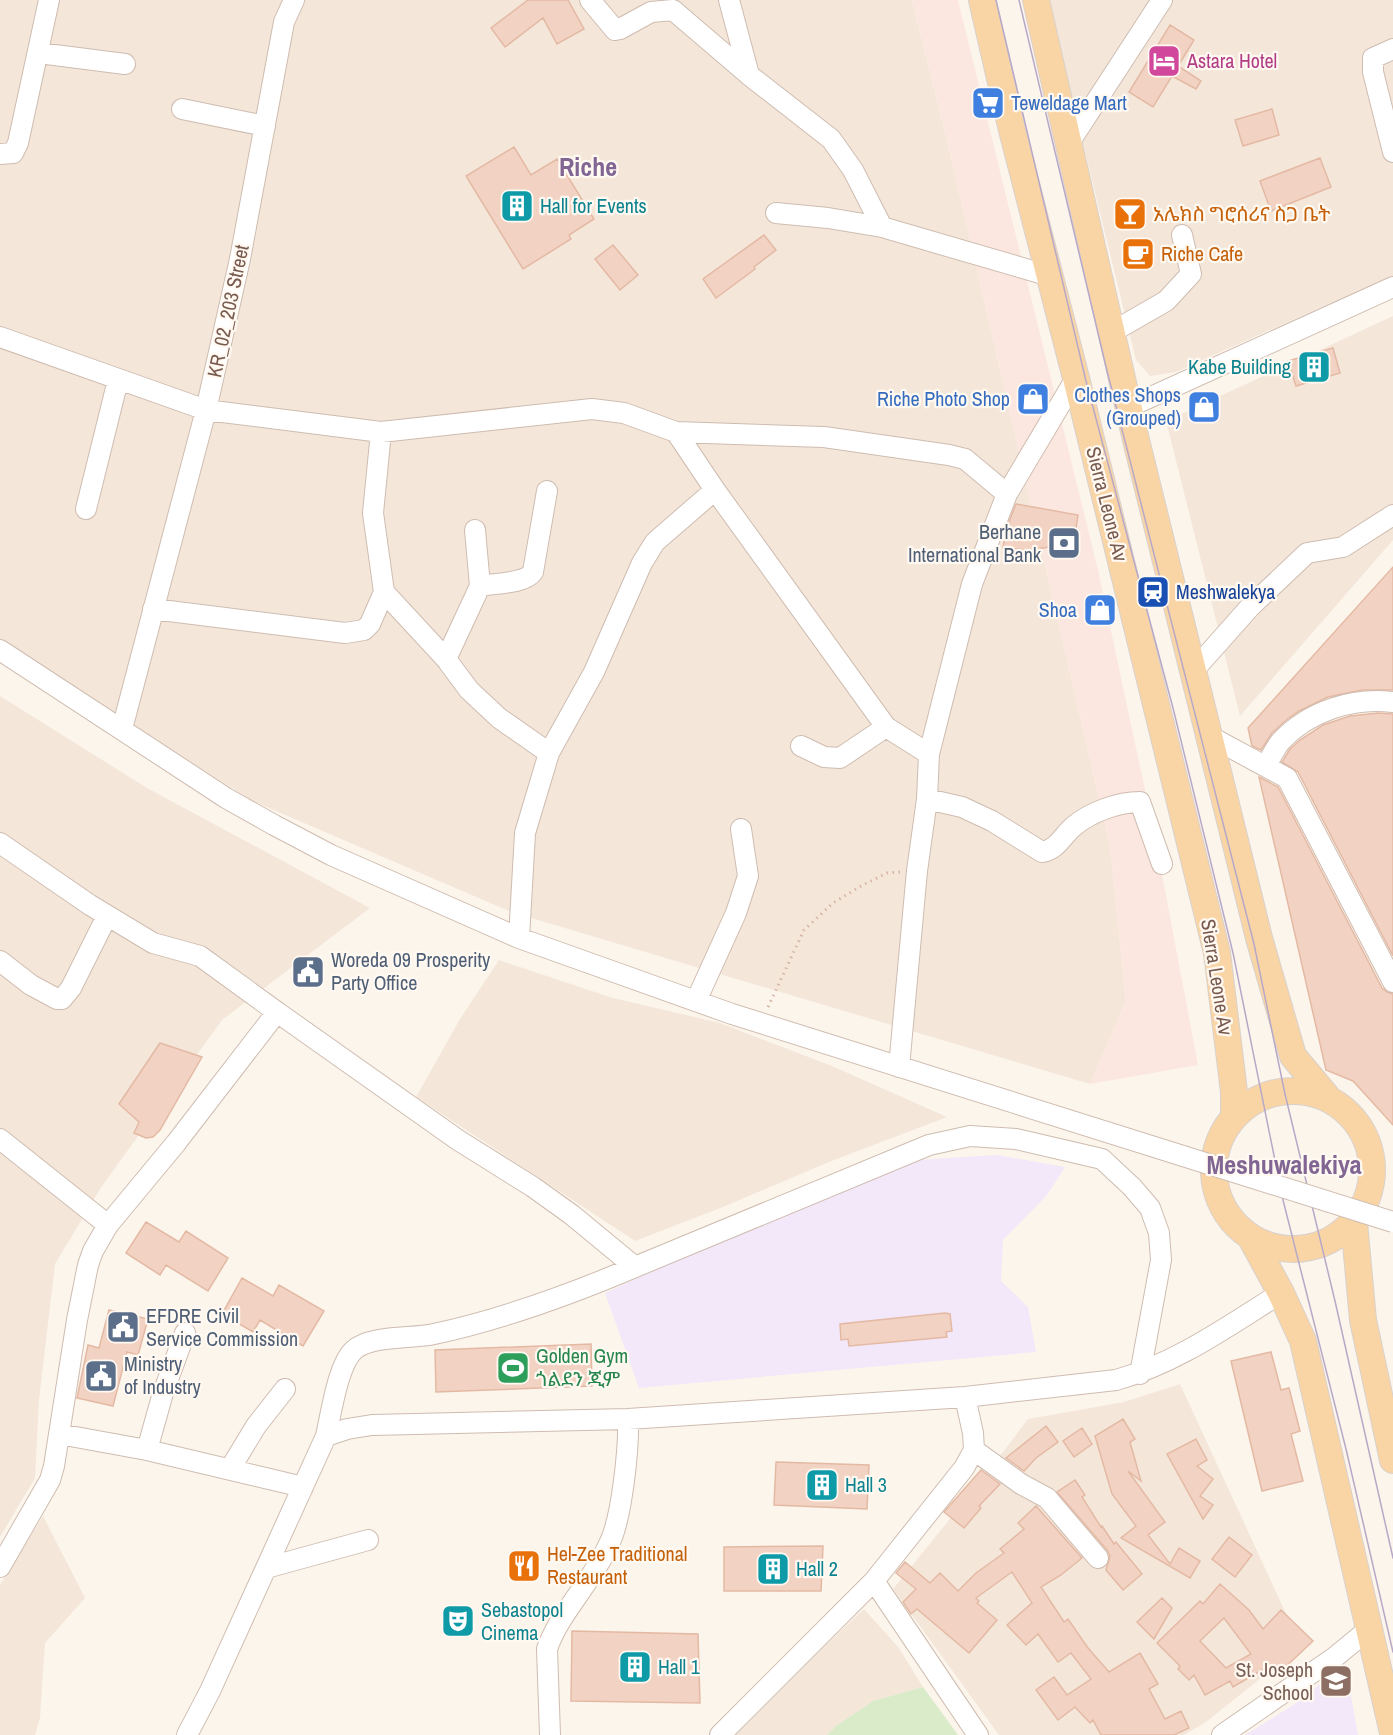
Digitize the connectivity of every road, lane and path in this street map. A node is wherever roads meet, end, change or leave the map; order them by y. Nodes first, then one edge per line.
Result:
1 (50, 0) edge
2 (294, 0) edge
3 (590, 0) edge
4 (729, 0) edge
5 (982, 0) edge
6 (1036, 0) edge
7 (1162, 0) edge
8 (1393, 49) edge
9 (39, 53) junction
10 (125, 64) dead end
11 (749, 75) junction
12 (182, 109) dead end
13 (265, 126) junction
14 (1069, 143) junction
15 (1393, 152) edge
16 (0, 154) edge
17 (776, 213) dead end
18 (882, 227) junction
19 (1182, 234) dead end
20 (1050, 276) junction
21 (1393, 287) edge
22 (1112, 332) junction
23 (0, 337) edge
24 (1076, 378) junction
25 (118, 380) junction
26 (1129, 407) junction
27 (206, 410) junction
28 (381, 432) junction
29 (676, 432) junction
30 (715, 490) junction
31 (547, 491) dead end
32 (1007, 494) junction
33 (86, 509) dead end
34 (1393, 515) edge
35 (475, 530) dead end
36 (480, 586) junction
37 (384, 592) junction
38 (153, 609) junction
39 (0, 650) edge
40 (446, 659) junction
41 (1194, 670) junction
42 (1393, 702) edge
43 (886, 727) junction
44 (122, 729) junction
45 (1211, 737) junction
46 (801, 746) dead end
47 (549, 753) junction
48 (929, 754) junction
49 (1266, 765) junction
50 (927, 799) junction
51 (741, 829) dead end
52 (0, 843) edge
53 (1162, 864) dead end
54 (917, 871) junction
55 (108, 916) junction
56 (519, 938) junction
57 (0, 961) edge
58 (1393, 982) edge
59 (696, 1001) junction
60 (276, 1012) junction
61 (761, 1023) junction
62 (899, 1067) junction
63 (1328, 1098) junction
64 (1234, 1116) junction
65 (0, 1139) edge
66 (1354, 1222) junction
67 (1393, 1222) edge
68 (108, 1225) junction
69 (1251, 1238) junction
70 (635, 1268) junction
71 (1281, 1293) junction
72 (185, 1333) dead end
73 (1140, 1374) junction
74 (285, 1389) dead end
75 (965, 1397) junction
76 (628, 1419) junction
77 (59, 1434) junction
78 (326, 1436) junction
79 (147, 1450) junction
80 (974, 1450) junction
81 (1393, 1460) edge
82 (230, 1469) junction
83 (303, 1486) junction
84 (368, 1540) dead end
85 (1098, 1558) dead end
86 (0, 1567) edge
87 (266, 1568) junction
88 (874, 1581) junction
89 (1369, 1629) junction
90 (1393, 1733) edge
91 (187, 1735) edge
92 (550, 1735) edge
93 (720, 1735) edge
94 (978, 1735) edge
95 (1222, 1735) edge

1 - 9 street
2 - 13 street, KR_02_203 Street
3 - 11 street
4 - 11 street
5 - 20 main road, Sierra Leone Av
6 - 14 main road
7 - 14 street
8 - 15 street
9 - 10 street
9 - 16 street
11 - 18 street
12 - 13 street
13 - 27 street, KR_02_203 Street
14 - 22 main road
17 - 18 street
18 - 20 street
19 - 22 street
20 - 24 main road, Sierra Leone Av
21 - 26 street
22 - 26 main road
23 - 25 street
24 - 32 street
24 - 64 main road, Sierra Leone Av
25 - 27 street
25 - 33 street
26 - 41 main road
27 - 28 street
27 - 38 street, KR_02_203 Street
28 - 29 street
28 - 37 street
29 - 30 street
29 - 32 street
30 - 43 street
30 - 47 street
31 - 36 street
32 - 48 street
34 - 41 street
35 - 36 street
36 - 40 street
37 - 38 street
37 - 40 street
38 - 44 street, KR_02_203 Street
39 - 44 street
40 - 47 street
41 - 45 main road
42 - 49 street
43 - 46 street
43 - 48 street
44 - 56 street
45 - 49 street
45 - 63 main road
47 - 56 street
48 - 50 street
49 - 58 street
50 - 53 street
50 - 54 street
51 - 59 street
52 - 55 street
54 - 61 path
54 - 62 street
55 - 57 street
55 - 60 street
56 - 59 street
59 - 61 street
60 - 68 street
60 - 70 street
61 - 62 street
62 - 67 street, bridge
63 - 64 main road
63 - 66 main road
64 - 69 main road
65 - 68 street
66 - 69 main road
66 - 81 main road
68 - 77 street
69 - 71 main road
70 - 73 street
70 - 78 street
71 - 73 street
71 - 89 main road
72 - 79 street
73 - 75 street
74 - 82 street
75 - 76 street
75 - 80 street
76 - 78 street
76 - 92 street
77 - 79 street
77 - 86 street
78 - 83 street
79 - 82 street
80 - 85 street
80 - 88 street
82 - 83 street
83 - 87 street
84 - 87 street
87 - 91 street
88 - 93 street
88 - 94 street
89 - 90 main road
89 - 95 street

